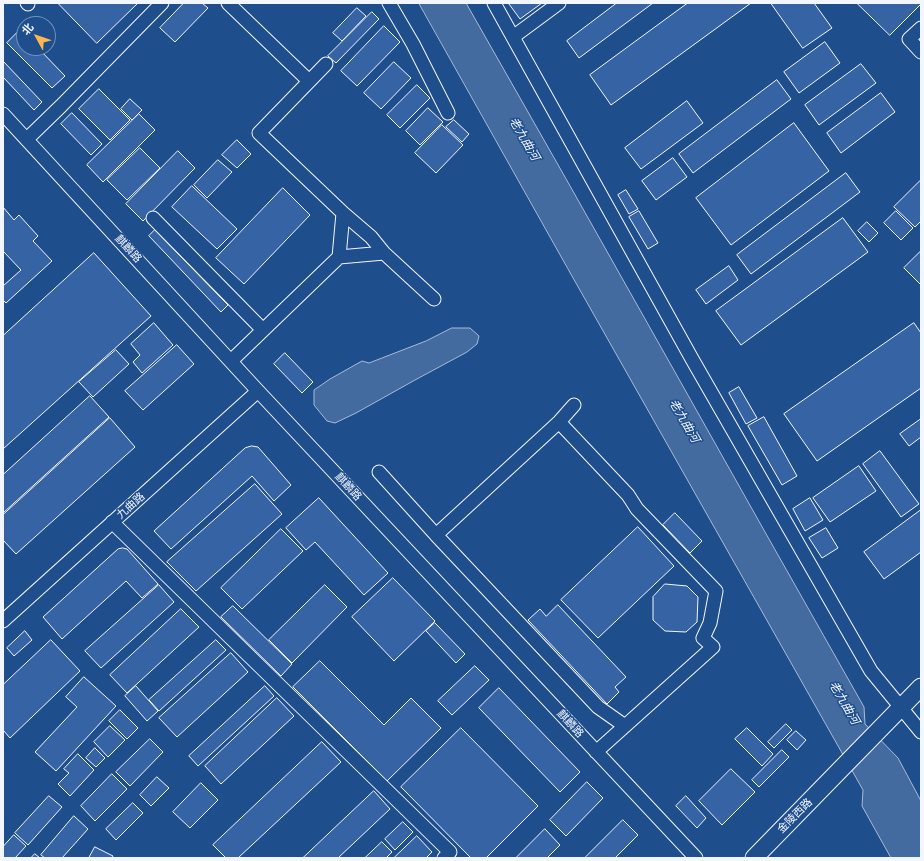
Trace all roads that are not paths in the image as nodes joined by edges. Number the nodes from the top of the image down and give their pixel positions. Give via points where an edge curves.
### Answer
1 (162, 3) edge
2 (228, 3) edge
3 (389, 3) edge
4 (494, 3) edge
5 (559, 3) edge
6 (921, 28) edge
7 (513, 37) junction
8 (921, 52) edge
9 (326, 64) dead end
10 (309, 81) junction
11 (448, 113) dead end
12 (3, 114) edge
13 (27, 139) junction
14 (343, 213) junction
15 (153, 218) dead end
16 (384, 253) junction
17 (339, 257) junction
18 (434, 299) dead end
19 (263, 330) junction
20 (231, 361) junction
21 (258, 391) junction
22 (574, 405) dead end
23 (559, 422) junction
24 (379, 472) dead end
25 (112, 522) junction
26 (436, 535) junction
27 (3, 621) edge
28 (921, 687) edge
29 (901, 708) junction
30 (624, 726) junction
31 (921, 732) edge
32 (596, 752) junction
33 (444, 858) edge
34 (696, 858) edge
35 (754, 858) edge

1 - 13 street
2 - 10 street
3 - 11 street
4 - 7 street
5 - 7 street
6 - 8 street via 909,39
7 - 29 street via 692,359 856,644 872,671
9 - 10 street
10 - 14 street via 259,133
12 - 13 street, 麒麟路
13 - 20 street, 麒麟路
14 - 16 street via 371,237
14 - 17 street
15 - 19 street
16 - 17 street
16 - 18 street
17 - 19 street
19 - 20 street
20 - 21 street, 麒麟路
21 - 25 street, 九曲路
21 - 32 street, 麒麟路
22 - 23 street
23 - 26 street
23 - 30 street via 628,495 637,509 716,591 710,623 703,638 713,647
24 - 26 street
25 - 27 street, 九曲路
25 - 33 street via 450,852
26 - 30 street via 598,707
28 - 29 main road
29 - 31 street
29 - 35 main road, 金陵西路
30 - 32 street
32 - 34 street, 麒麟路

